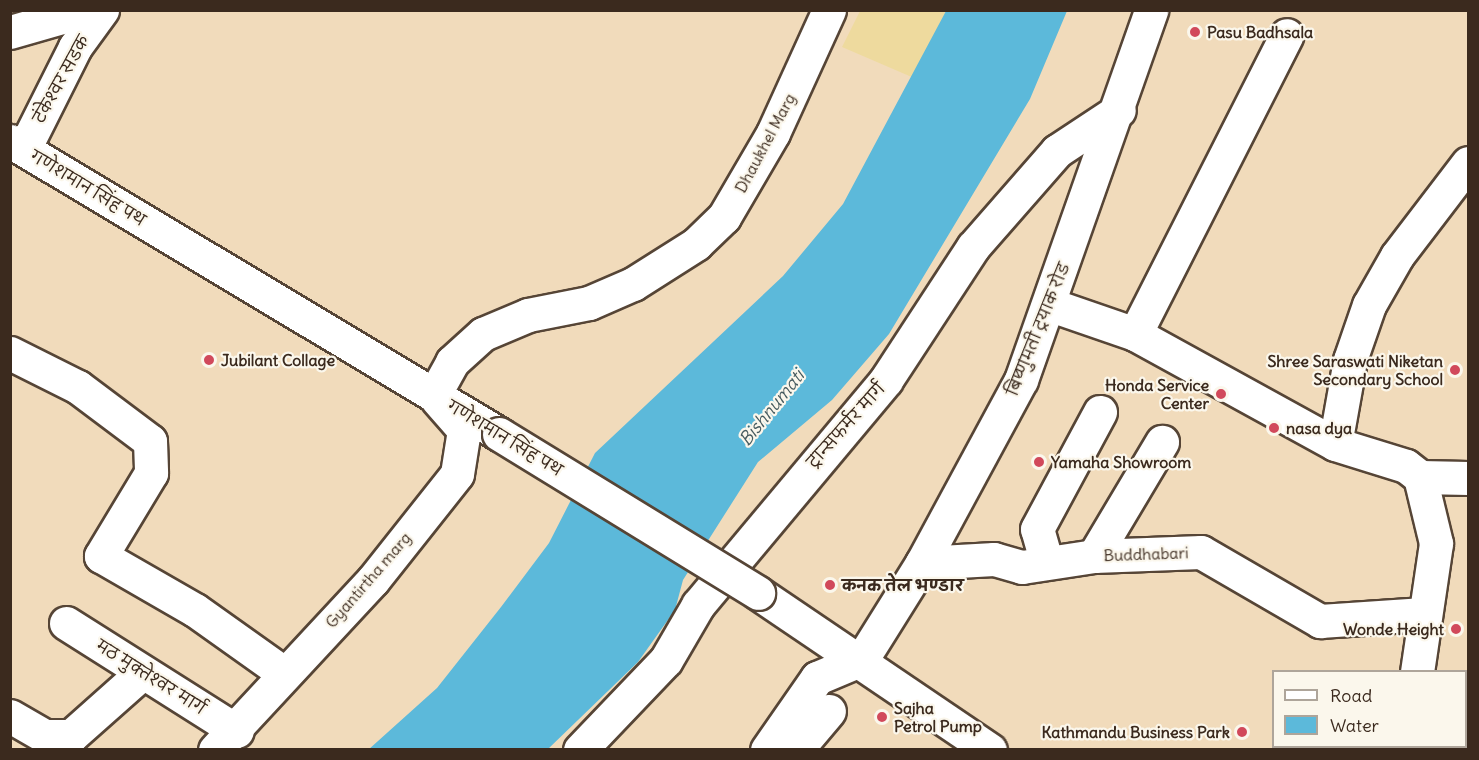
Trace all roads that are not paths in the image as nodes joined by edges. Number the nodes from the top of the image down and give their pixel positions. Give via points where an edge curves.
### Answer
1 (86, 10) edge
2 (102, 10) edge
3 (829, 10) edge
4 (1150, 10) edge
5 (10, 32) edge
6 (1287, 35) dead end
7 (1119, 110) junction
8 (17, 145) edge
9 (1468, 163) edge
10 (1051, 305) junction
11 (1135, 334) junction
12 (10, 353) edge
13 (434, 395) junction
14 (1100, 412) dead end
15 (1162, 442) dead end
16 (1335, 444) junction
17 (1420, 477) junction
18 (1468, 478) edge
19 (1094, 556) junction
20 (1046, 560) junction
21 (922, 562) junction
22 (1424, 614) junction
23 (66, 623) dead end
24 (862, 659) junction
25 (1417, 670) edge
26 (142, 673) junction
27 (285, 674) junction
28 (829, 711) dead end
29 (10, 716) edge
30 (226, 740) edge
31 (52, 743) edge
32 (580, 750) edge
33 (767, 750) edge
34 (796, 750) edge
35 (990, 750) edge

1 - 5 main road
2 - 8 main road, टंकेश्वर सडक via 75,47
3 - 13 main road, Dhaukhel Marg via 773,133 724,217 696,244 633,284 589,303 528,315 483,334 452,362
4 - 7 main road, बिष्णुमती ट्रयाक रोड
6 - 11 main road
7 - 10 main road, बिष्णुमती ट्रयाक रोड
7 - 32 main road, ट्रान्सफर्मर मार्ग via 1057,151 973,247 886,380 698,605 666,660
8 - 13 main road, गणेशमान सिंह पथ
9 - 16 main road via 1397,256 1368,305 1350,360
10 - 11 main road
10 - 21 main road, बिष्णुमती ट्रयाक रोड via 1021,380
11 - 16 main road
12 - 27 main road via 78,387 150,441 151,473 101,556 195,610
13 - 24 main road, गणेशमान सिंह पथ, bridge
13 - 27 main road, Gyantirtha marg via 464,430 457,474 373,580
14 - 20 main road via 1037,529
15 - 19 main road
16 - 17 main road via 1406,466
17 - 18 main road
17 - 22 main road via 1436,543
19 - 20 main road, Buddhabari
19 - 22 main road, Buddhabari via 1201,552 1320,621
20 - 21 main road, Buddhabari via 1022,567 994,559
21 - 24 main road, बिष्णुमती ट्रयाक रोड
22 - 25 main road
23 - 26 main road, मठ मुक्तेश्वर मार्ग
24 - 33 main road via 817,678
24 - 35 main road, गणेशमान सिंह पथ
26 - 30 main road, मठ मुक्तेश्वर मार्ग
26 - 31 main road via 71,736
27 - 30 main road, Gyantirtha marg
28 - 34 main road
29 - 31 main road

